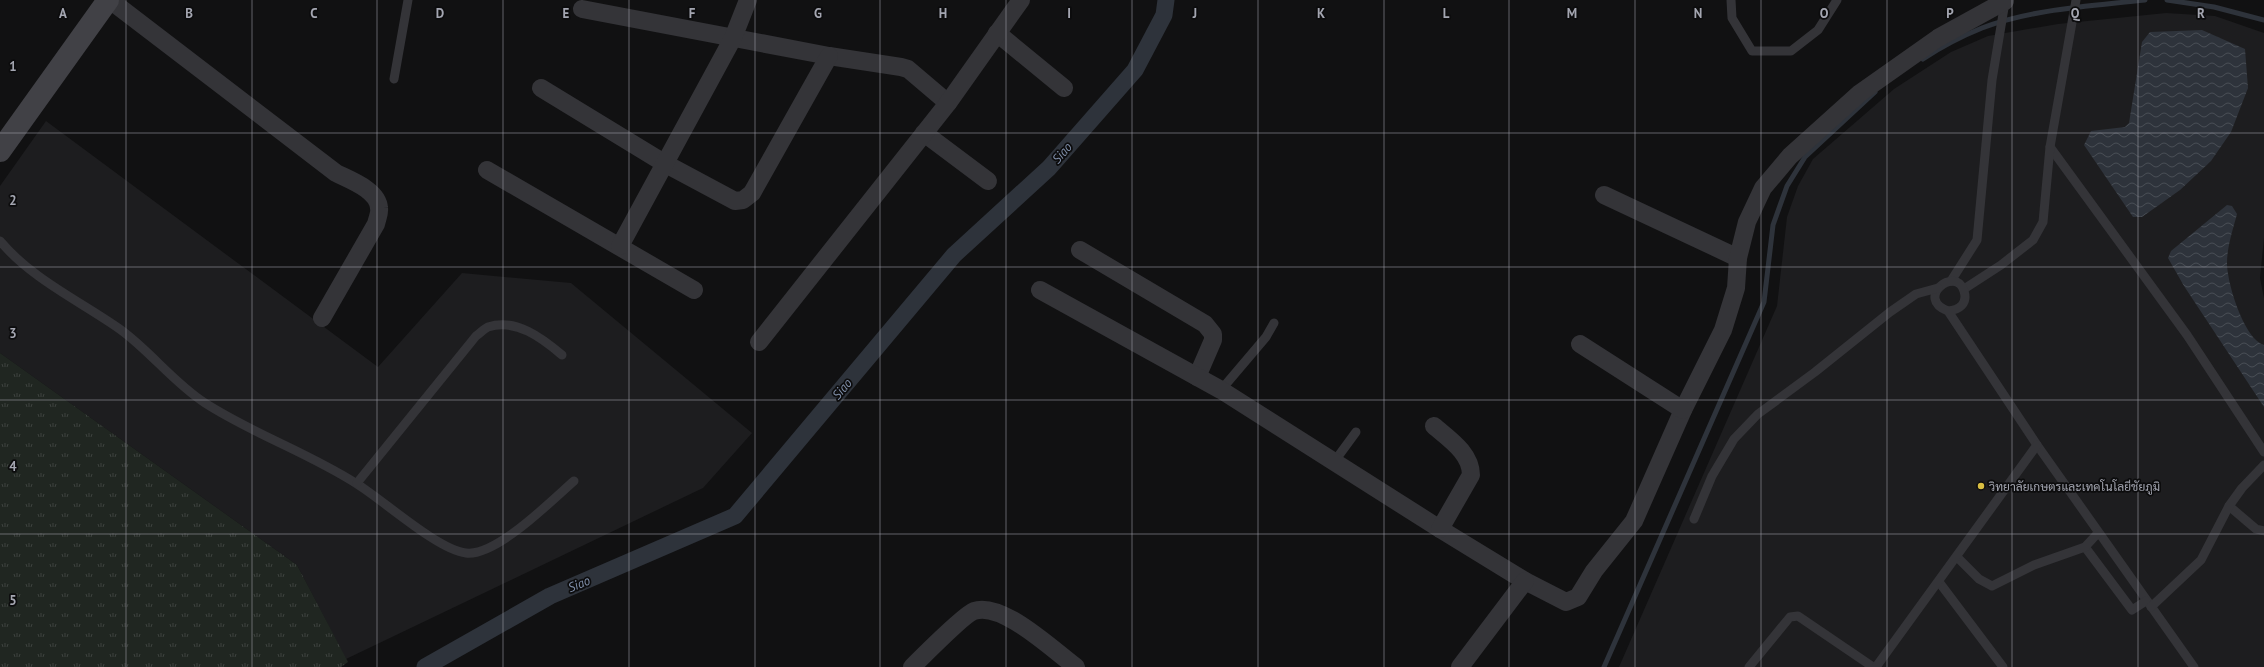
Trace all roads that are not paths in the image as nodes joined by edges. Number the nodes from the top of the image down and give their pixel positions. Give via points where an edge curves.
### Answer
1 (109, 0) edge
2 (408, 0) edge
3 (748, 0) edge
4 (1731, 0) edge
5 (1837, 0) edge
6 (2076, 0) edge
7 (2005, 1) edge
8 (1012, 3) edge
9 (582, 9) dead end
10 (997, 33) junction
11 (733, 38) junction
12 (829, 56) junction
13 (394, 79) dead end
14 (541, 88) dead end
15 (1064, 88) dead end
16 (948, 103) junction
17 (924, 133) junction
18 (2050, 147) junction
19 (0, 151) edge
20 (664, 162) junction
21 (487, 170) dead end
22 (988, 181) dead end
23 (1604, 195) dead end
24 (0, 241) edge
25 (620, 246) junction
26 (1080, 250) dead end
27 (1738, 258) junction
28 (1951, 281) junction
29 (1938, 288) junction
30 (1964, 289) junction
31 (694, 290) dead end
32 (1040, 290) dead end
33 (1948, 311) junction
34 (322, 318) dead end
35 (1274, 323) dead end
36 (759, 342) dead end
37 (1580, 344) dead end
38 (562, 355) dead end
39 (1198, 377) junction
40 (1221, 390) junction
41 (1683, 410) junction
42 (1434, 426) dead end
43 (1356, 432) dead end
44 (2037, 445) junction
45 (2264, 452) edge
46 (1334, 462) junction
47 (2264, 465) edge
48 (574, 481) dead end
49 (357, 483) junction
50 (2229, 506) junction
51 (1694, 519) dead end
52 (1440, 529) junction
53 (2264, 530) edge
54 (2098, 533) junction
55 (2085, 547) junction
56 (1957, 557) junction
57 (1525, 581) junction
58 (1939, 582) junction
59 (2148, 604) junction
60 (1754, 665) edge
61 (912, 667) edge
62 (1076, 667) edge
63 (1460, 667) edge
64 (1873, 667) edge
65 (1876, 667) edge
66 (2003, 667) edge
67 (2194, 667) edge

1 - 19 street
1 - 34 street via 336,173 362,187 376,199 380,208 376,224
2 - 13 lane
3 - 11 street
4 - 5 lane via 1732,18 1752,51 1791,52 1818,30
6 - 18 lane
7 - 27 street via 1938,38 1860,92 1790,156 1763,188 1748,222
7 - 28 lane via 1992,80 1977,240
8 - 10 street
9 - 11 street
10 - 15 street
10 - 16 street
11 - 12 street
11 - 20 street
12 - 16 street via 908,69
12 - 20 street via 752,193 743,200 735,201 721,195
14 - 20 street
16 - 17 street
17 - 22 street
17 - 36 street
18 - 30 lane via 2043,222 2033,240
18 - 45 lane via 2187,335
20 - 25 street
21 - 25 street
23 - 27 street
24 - 49 lane via 35,274 145,349 170,376 206,403
25 - 31 street
26 - 39 street via 1205,324 1213,334 1213,340
27 - 41 street via 1736,288 1723,330
28 - 29 lane
28 - 30 lane
29 - 33 lane via 1936,302 1941,309
29 - 51 lane via 1916,294 1890,312 1758,414 1734,439 1712,476
30 - 33 lane via 1966,297 1963,305 1956,310
32 - 39 street
33 - 44 lane
35 - 40 lane via 1266,337
37 - 41 street
38 - 49 lane via 540,337 523,328 488,327 476,336
39 - 40 street
40 - 46 street
41 - 57 street via 1634,521 1594,571 1578,597 1566,602
42 - 52 street via 1465,455 1471,466 1471,474
43 - 46 lane
44 - 54 lane
44 - 56 lane
46 - 52 street
47 - 50 lane
48 - 49 lane via 515,532 484,551 466,553 440,543
50 - 53 lane via 2256,529
50 - 59 lane via 2201,560
52 - 57 street
54 - 55 lane
54 - 59 lane
55 - 56 lane via 2034,565 1992,586 1979,579
55 - 59 lane via 2132,610
56 - 58 lane
57 - 63 street
58 - 65 lane
58 - 66 lane
59 - 67 lane
60 - 64 lane via 1790,617 1798,616
61 - 62 street via 972,612 986,609 1007,616

